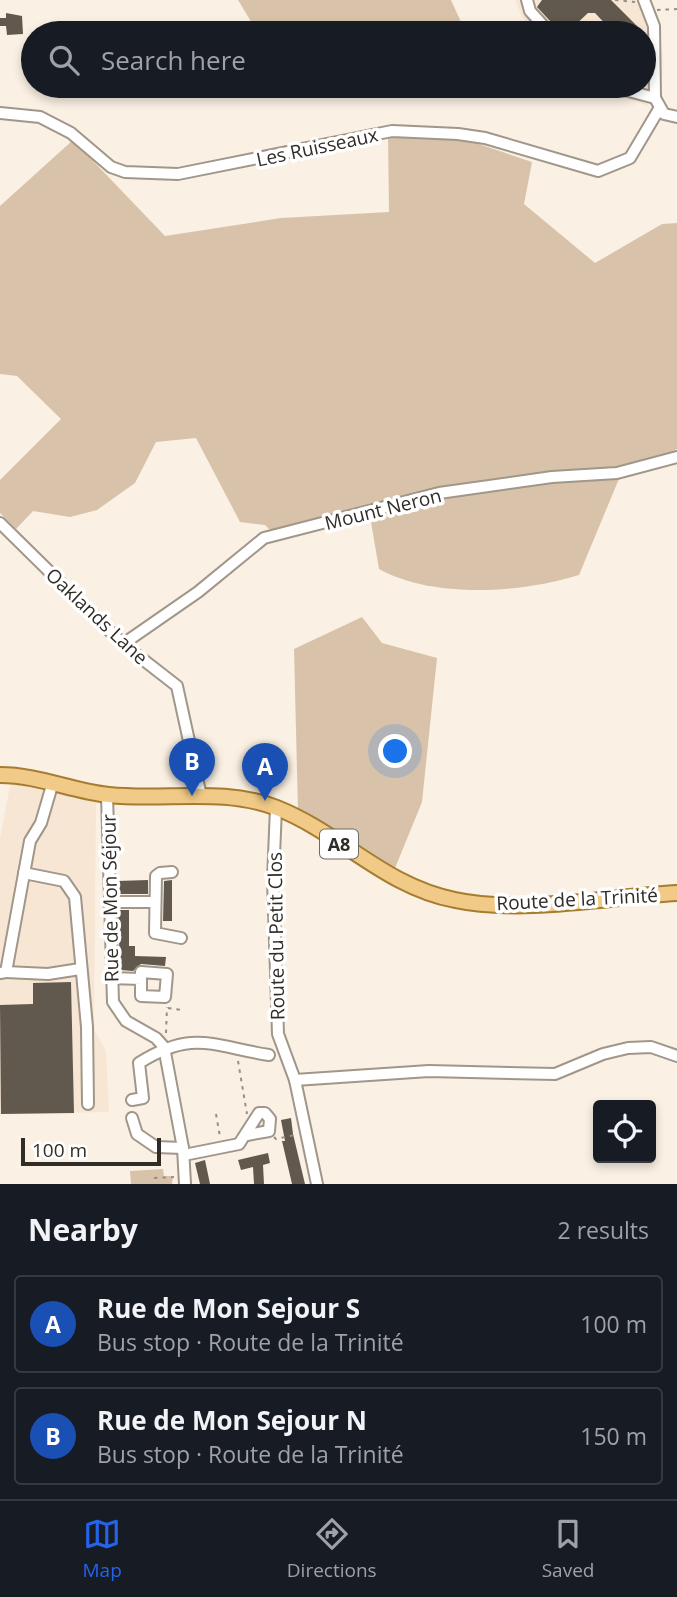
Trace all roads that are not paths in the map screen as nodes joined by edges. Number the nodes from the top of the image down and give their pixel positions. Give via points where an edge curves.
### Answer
1 (527, 0) edge
2 (540, 21) edge
3 (654, 98) edge
4 (659, 109) junction
5 (0, 113) edge
6 (677, 117) edge
7 (677, 457) edge
8 (0, 523) edge
9 (123, 644) junction
10 (0, 775) edge
11 (53, 782) junction
12 (107, 795) junction
13 (201, 796) junction
14 (276, 808) junction
15 (172, 872) dead end
16 (24, 873) junction
17 (677, 893) edge
18 (108, 902) junction
19 (155, 902) junction
20 (181, 938) dead end
21 (80, 969) junction
22 (3, 973) edge
23 (110, 978) junction
24 (141, 979) dead end
25 (164, 1047) junction
26 (269, 1055) dead end
27 (677, 1056) edge
28 (295, 1080) junction
29 (132, 1100) dead end
30 (88, 1104) dead end
31 (132, 1118) dead end
32 (249, 1131) junction
33 (183, 1152) junction
34 (185, 1180) edge
35 (317, 1184) edge

1 - 2 street
3 - 4 street
4 - 5 street, Les Ruisseaux via 630,158 598,171 485,138 392,131 178,174 125,173 111,167 71,133 40,117
4 - 6 street
7 - 9 street, Mount Neron via 617,473 439,493 264,538 198,592
8 - 9 street, Oaklands Lane
9 - 13 street, Oaklands Lane via 177,687
10 - 11 main road, Route de la Trinité / A8
11 - 12 main road, Route de la Trinité / A8
11 - 16 street via 41,823 30,841
12 - 13 main road, Route de la Trinité / A8
12 - 18 street, Rue de Mon Séjour
13 - 14 main road, Route de la Trinité / A8
14 - 17 main road, Route de la Trinité / A8 via 388,876 456,901 520,904
14 - 28 street, Route du Petit Clos via 273,879 278,1034
15 - 19 street via 156,876
16 - 21 street via 64,881 75,897
16 - 22 street
18 - 19 street
18 - 23 street, Rue de Mon Séjour
19 - 20 street via 155,933
21 - 22 street
21 - 30 street via 87,1027
23 - 24 street
23 - 25 street, Rue de Mon Séjour via 113,1002 126,1021
25 - 26 street via 193,1041
25 - 29 street via 139,1063 143,1098
25 - 33 street
27 - 28 street via 651,1047 628,1048 555,1074 429,1071
28 - 35 street, Route du Petit Clos
31 - 33 street via 137,1134 156,1147
32 - 32 street via 269,1131 270,1119 262,1112
32 - 33 street via 239,1144
33 - 34 street

